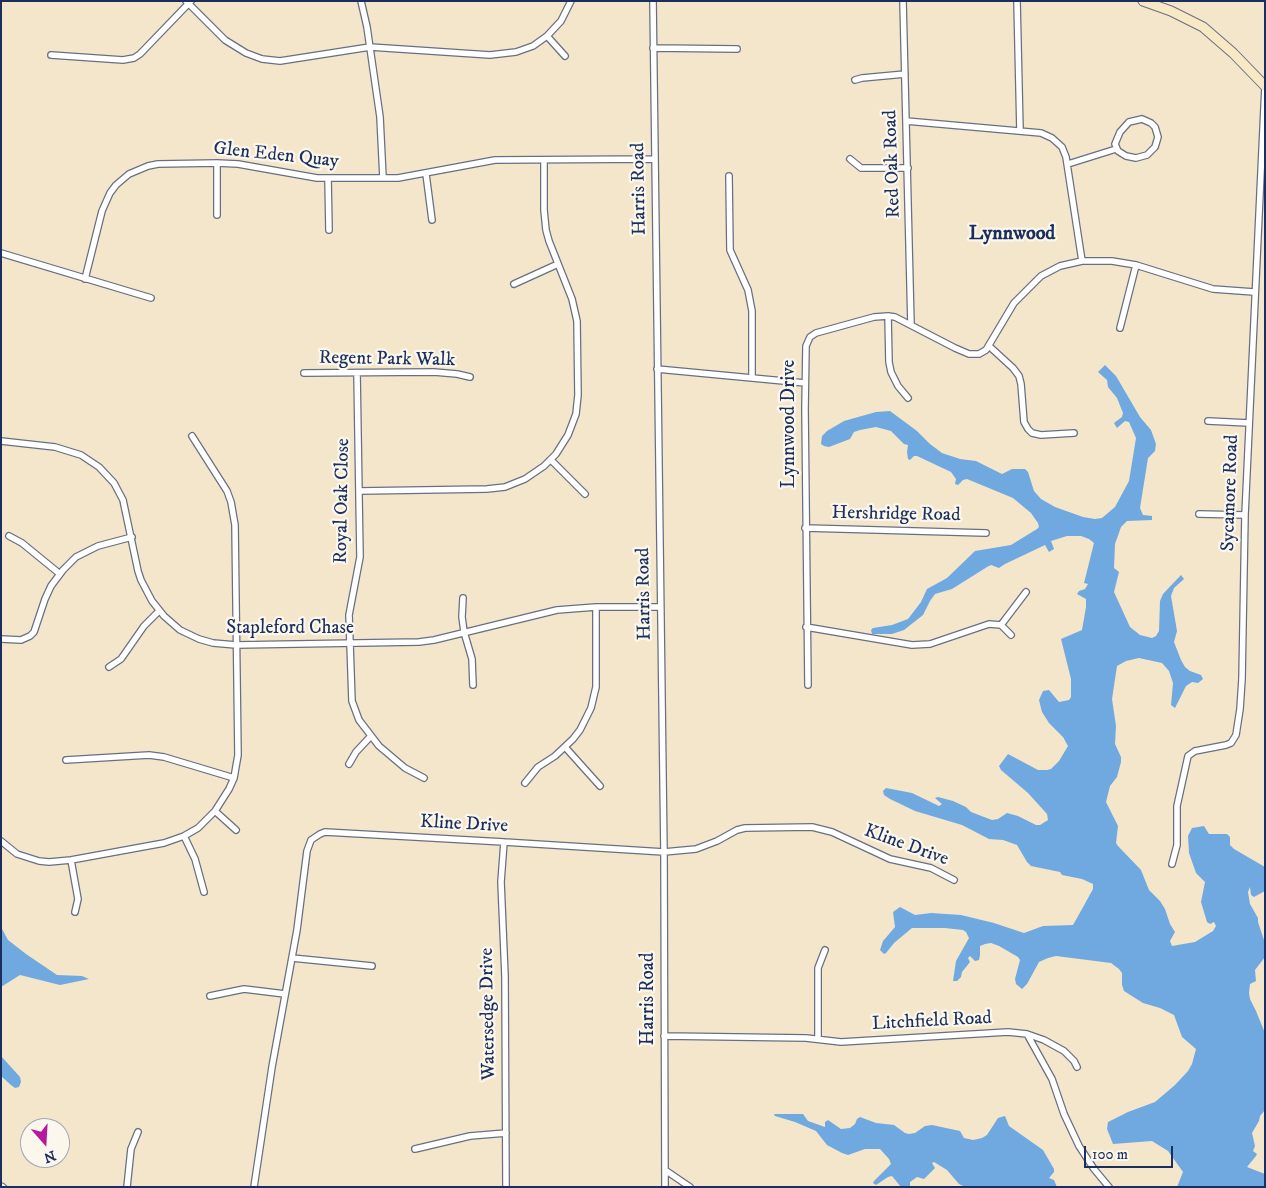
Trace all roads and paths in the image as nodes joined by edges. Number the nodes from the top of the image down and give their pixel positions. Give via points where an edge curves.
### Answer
1 (361, 1) edge
2 (571, 1) edge
3 (653, 1) edge
4 (903, 1) edge
5 (1017, 1) edge
6 (188, 2) edge
7 (1147, 2) edge
8 (547, 36) junction
9 (370, 47) junction
10 (653, 48) junction
11 (737, 49) dead end
12 (51, 55) dead end
13 (565, 56) dead end
14 (905, 74) junction
15 (855, 80) dead end
16 (1265, 86) edge
17 (906, 121) junction
18 (1020, 131) junction
19 (1116, 149) junction
20 (654, 158) junction
21 (850, 159) dead end
22 (544, 160) junction
23 (217, 163) junction
24 (1068, 164) junction
25 (908, 168) junction
26 (426, 174) junction
27 (729, 176) dead end
28 (328, 178) junction
29 (383, 178) junction
30 (217, 215) dead end
31 (432, 220) dead end
32 (329, 230) dead end
33 (1, 253) edge
34 (1082, 261) junction
35 (558, 264) junction
36 (1136, 264) junction
37 (84, 279) junction
38 (514, 284) dead end
39 (1254, 292) junction
40 (151, 298) dead end
41 (888, 316) junction
42 (911, 325) junction
43 (1120, 328) dead end
44 (989, 346) junction
45 (657, 369) junction
46 (357, 372) junction
47 (304, 373) dead end
48 (470, 377) dead end
49 (752, 378) junction
50 (805, 383) junction
51 (908, 398) dead end
52 (1208, 421) dead end
53 (1249, 423) junction
54 (1074, 433) dead end
55 (192, 436) dead end
56 (1, 441) edge
57 (551, 460) junction
58 (359, 491) junction
59 (585, 494) dead end
60 (1199, 514) dead end
61 (1245, 515) junction
62 (806, 528) junction
63 (986, 533) dead end
64 (9, 536) dead end
65 (132, 537) junction
66 (60, 574) junction
67 (1026, 592) dead end
68 (463, 598) dead end
69 (596, 607) junction
70 (660, 607) junction
71 (159, 611) junction
72 (1001, 625) junction
73 (806, 627) junction
74 (464, 632) junction
75 (1011, 635) dead end
76 (1, 639) edge
77 (350, 644) junction
78 (236, 646) junction
79 (109, 667) dead end
80 (473, 685) dead end
81 (808, 685) dead end
82 (370, 737) junction
83 (565, 747) junction
84 (66, 760) dead end
85 (349, 764) dead end
86 (234, 778) junction
87 (424, 778) dead end
88 (525, 783) dead end
89 (600, 786) dead end
90 (215, 811) junction
91 (236, 830) dead end
92 (184, 836) junction
93 (1, 841) edge
94 (504, 842) junction
95 (664, 852) junction
96 (71, 860) junction
97 (1172, 864) dead end
98 (954, 880) dead end
99 (204, 892) dead end
100 (75, 912) dead end
101 (825, 950) dead end
102 (292, 958) junction
103 (372, 966) dead end
104 (285, 994) junction
105 (210, 996) dead end
106 (1028, 1034) junction
107 (664, 1036) junction
108 (818, 1039) junction
109 (1077, 1068) dead end
110 (138, 1132) dead end
111 (506, 1134) junction
112 (414, 1149) dead end
113 (665, 1170) junction
114 (126, 1187) edge
115 (254, 1187) edge
116 (506, 1187) edge
117 (666, 1187) edge
118 (690, 1187) edge
119 (1109, 1187) edge

1 - 9 street
2 - 8 street via 561,21
3 - 10 street, Harris Road
4 - 14 street, Red Oak Road
5 - 18 street
6 - 9 street via 225,40 262,59 280,60
6 - 12 street via 134,58
7 - 16 street via 1203,27
8 - 9 street via 526,49 501,54
8 - 13 street
9 - 29 street via 380,117
10 - 11 street
10 - 20 street, Harris Road
14 - 15 street
14 - 17 street, Red Oak Road
16 - 39 street, Sycamore Road
17 - 18 street
17 - 25 street, Red Oak Road
18 - 24 street via 1041,133 1052,138 1064,151
19 - 19 street via 1131,157 1147,154 1156,147 1155,127 1142,119 1129,122 1120,132
19 - 24 street
20 - 22 street, Glen Eden Quay
20 - 45 street, Harris Road
21 - 25 street via 862,168
22 - 26 street, Glen Eden Quay via 482,162
22 - 35 street via 546,230
23 - 28 street, Glen Eden Quay
23 - 30 street
23 - 37 street, Glen Eden Quay via 158,164 123,178 106,202
24 - 34 street
25 - 42 street, Red Oak Road
26 - 29 street, Glen Eden Quay
26 - 31 street
27 - 49 street via 730,250 748,290 752,310
28 - 29 street, Glen Eden Quay
28 - 32 street
33 - 37 street
34 - 36 street
34 - 44 street via 1060,266 1041,276 1014,302
35 - 38 street
35 - 57 street via 577,321 578,395 570,429
36 - 39 street via 1213,288
36 - 43 street
37 - 40 street
39 - 53 street, Sycamore Road
41 - 42 street
41 - 50 street, Lynnwood Drive via 874,317 810,337 806,346
41 - 51 street via 891,372
42 - 44 street via 969,354 979,354
44 - 54 street via 1019,376 1024,422 1028,429 1041,435
45 - 49 street
45 - 70 street, Harris Road
46 - 47 street, Regent Park Walk
46 - 48 street, Regent Park Walk via 434,372
46 - 58 street, Royal Oak Close
49 - 50 street
50 - 62 street, Lynnwood Drive
52 - 53 street
53 - 61 street, Sycamore Road
55 - 78 street via 222,481 231,502
56 - 65 street, Stapleford Chase via 56,447 90,460 107,475 118,491
57 - 58 street via 525,479 496,488
57 - 59 street
58 - 77 street, Royal Oak Close via 360,557 350,604
60 - 61 street
61 - 97 street, Sycamore Road via 1242,679 1236,735 1228,745 1195,751 1188,756 1177,806 1177,845
62 - 63 street, Hershridge Road
62 - 73 street, Lynnwood Drive
64 - 66 street
65 - 66 street via 87,551 70,562
65 - 71 street, Stapleford Chase via 141,580
66 - 76 street via 45,599 34,632 21,640
67 - 72 street
68 - 74 street
69 - 70 street, Stapleford Chase
69 - 74 street, Stapleford Chase via 557,610
69 - 83 street via 594,696 580,730
70 - 95 street, Harris Road
71 - 78 street, Stapleford Chase via 191,635 213,643
71 - 79 street via 121,659
72 - 73 street via 988,624 921,645
72 - 75 street
73 - 81 street, Lynnwood Drive
74 - 77 street, Stapleford Chase via 419,642
74 - 80 street via 472,659
77 - 78 street, Stapleford Chase
77 - 82 street, Royal Oak Close via 352,701
78 - 86 street via 238,754
82 - 85 street
82 - 87 street, Royal Oak Close via 405,768
83 - 88 street via 538,767
83 - 89 street
84 - 86 street via 149,755
86 - 90 street
90 - 91 street
90 - 92 street via 198,828
92 - 96 street via 158,845
92 - 99 street
93 - 96 street via 17,854 33,860
94 - 95 street, Kline Drive
94 - 102 street, Kline Drive via 320,834 306,851
94 - 111 street, Watersedge Drive via 501,882
95 - 98 street, Kline Drive via 696,849 745,828 812,827 832,832 890,859 931,868
95 - 107 street, Harris Road
96 - 100 street via 78,899
101 - 108 street via 818,968
102 - 103 street
102 - 104 street, Kline Drive
104 - 105 street via 244,989
104 - 115 street, Kline Drive
106 - 108 street, Litchfield Road via 1008,1032 842,1042
106 - 109 street, Litchfield Road via 1064,1051
106 - 119 street via 1052,1079 1079,1146
107 - 108 street, Litchfield Road
107 - 113 street, Harris Road
110 - 114 street via 131,1149
111 - 112 street via 470,1136
111 - 116 street, Watersedge Drive
113 - 117 street, Harris Road
113 - 118 street

